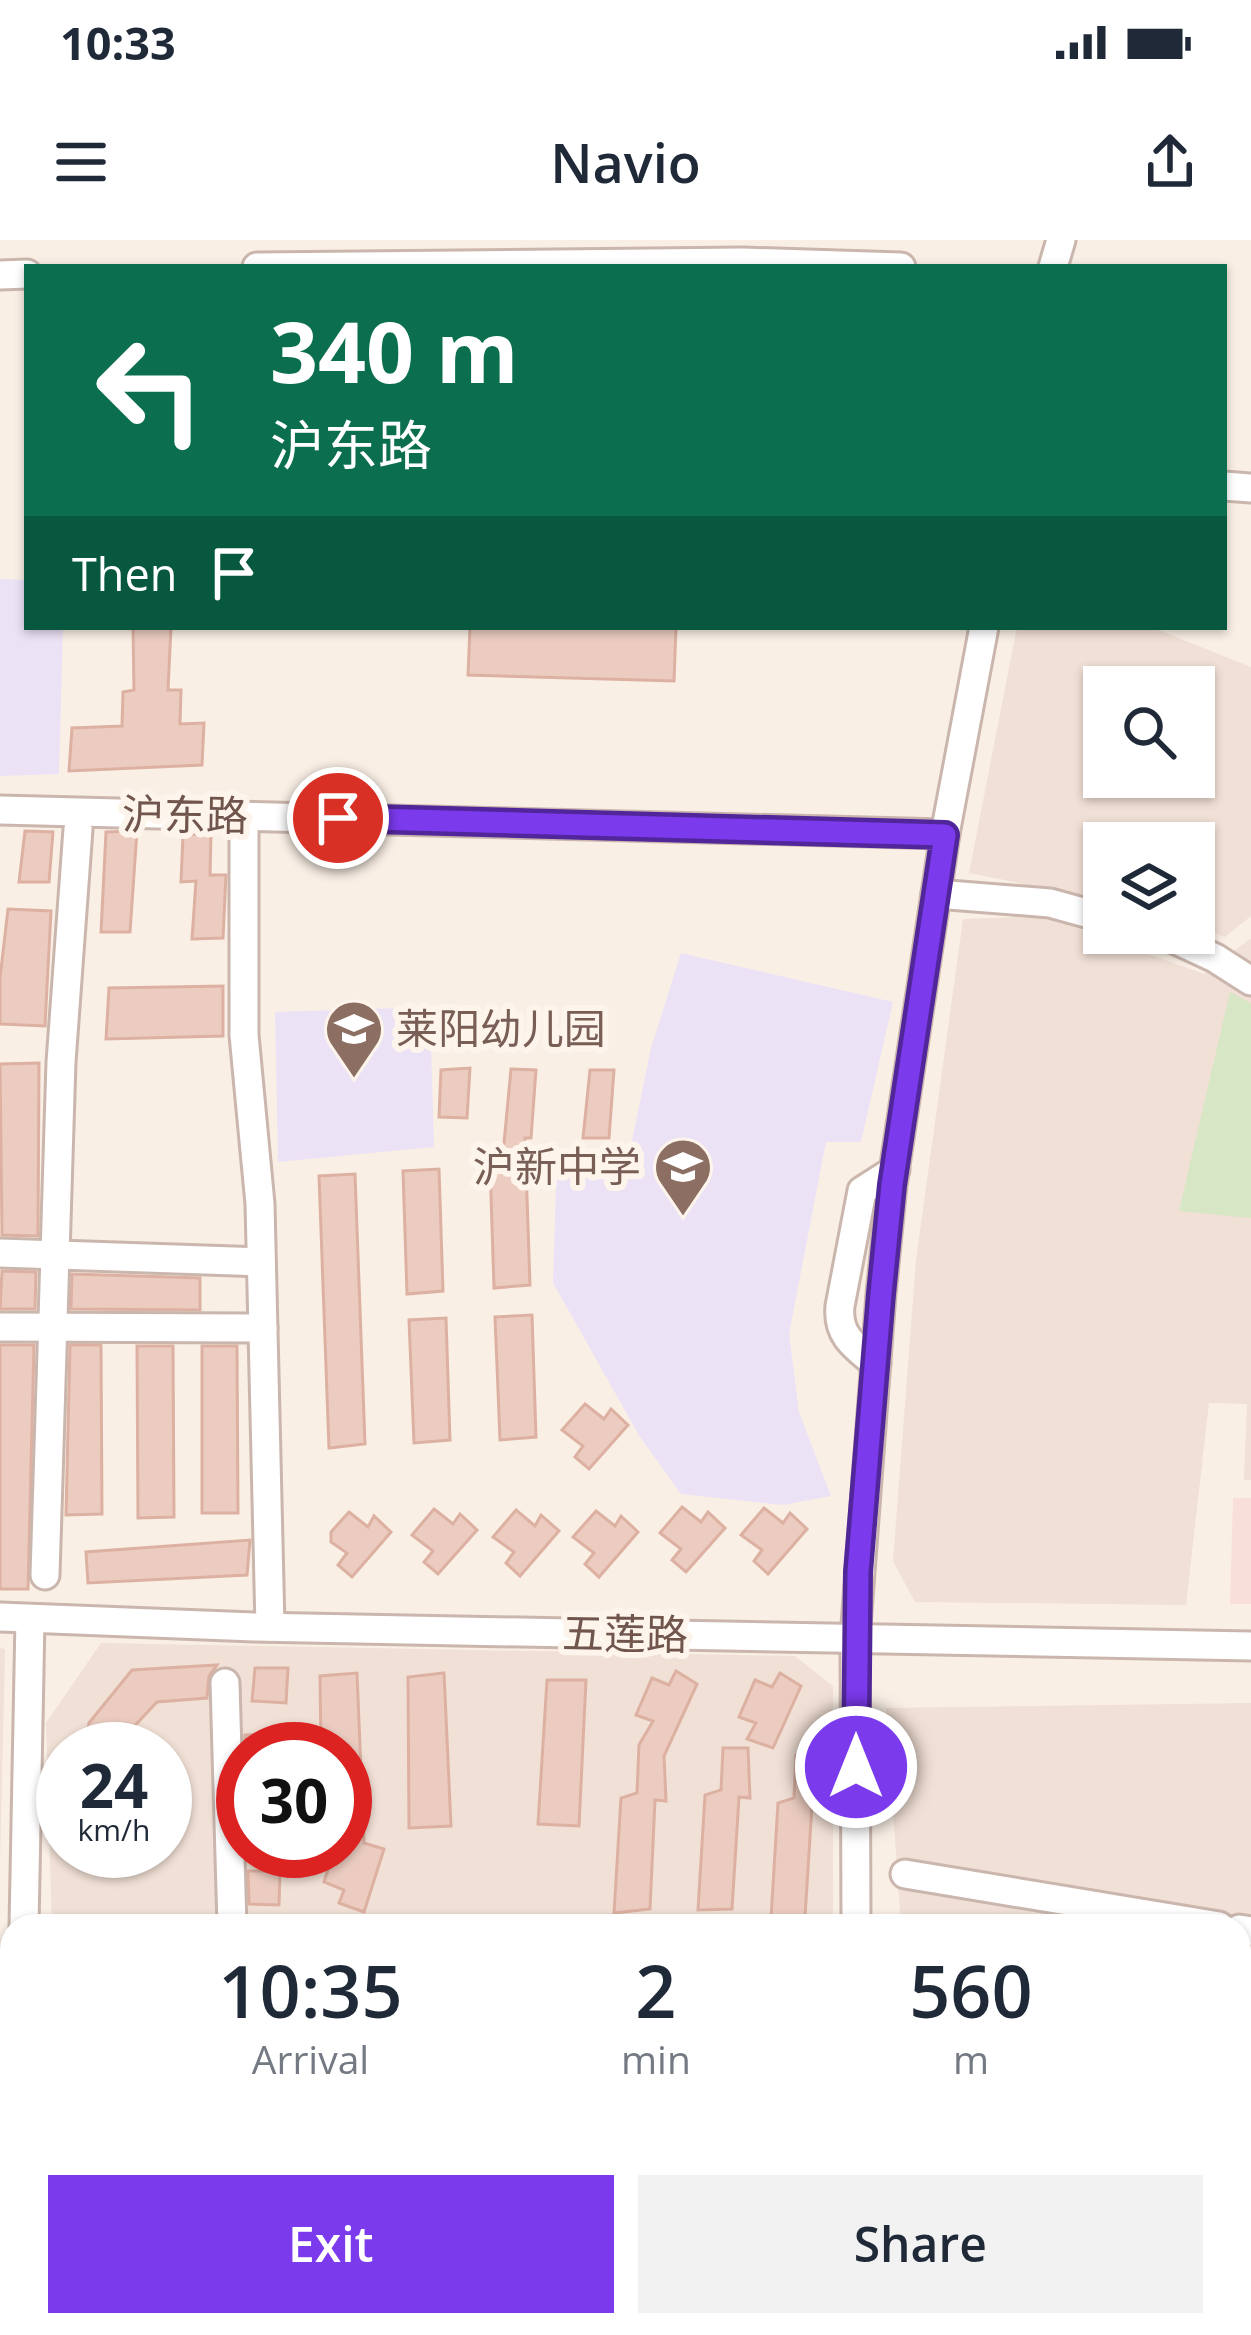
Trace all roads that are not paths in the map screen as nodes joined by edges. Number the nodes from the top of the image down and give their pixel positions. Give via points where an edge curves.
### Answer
1 (309, 253) edge
2 (268, 264) edge
3 (806, 264) edge
4 (983, 630) edge
5 (0, 810) edge
6 (244, 816) junction
7 (78, 829) dead end
8 (945, 835) junction
9 (936, 894) junction
10 (1083, 912) edge
11 (1206, 954) edge
12 (1251, 981) edge
13 (895, 1170) junction
14 (0, 1252) edge
15 (54, 1253) junction
16 (261, 1262) junction
17 (0, 1327) edge
18 (52, 1328) junction
19 (263, 1328) junction
20 (876, 1364) junction
21 (45, 1575) dead end
22 (0, 1617) edge
23 (30, 1619) junction
24 (270, 1627) junction
25 (855, 1638) junction
26 (1251, 1646) edge
27 (225, 1683) dead end
28 (905, 1874) dead end
29 (24, 1914) edge
30 (232, 1914) edge
31 (856, 1914) edge
32 (1147, 1914) edge

1 - 2 street
1 - 3 street
4 - 8 street
5 - 6 street, 沪东路
6 - 8 street, 沪东路
6 - 16 street via 244,1035
7 - 15 street
8 - 9 street
9 - 10 street
9 - 13 street
11 - 12 street
13 - 20 street
13 - 20 street via 862,1191 838,1325
14 - 15 street
15 - 16 street
15 - 18 street
16 - 19 street
17 - 18 street
18 - 19 street
18 - 21 street
19 - 24 street
20 - 25 street
22 - 23 street, 五莲路
23 - 24 street, 五莲路
23 - 29 street
24 - 25 street, 五莲路
25 - 26 street, 五莲路
25 - 31 street
27 - 30 street
28 - 32 street

